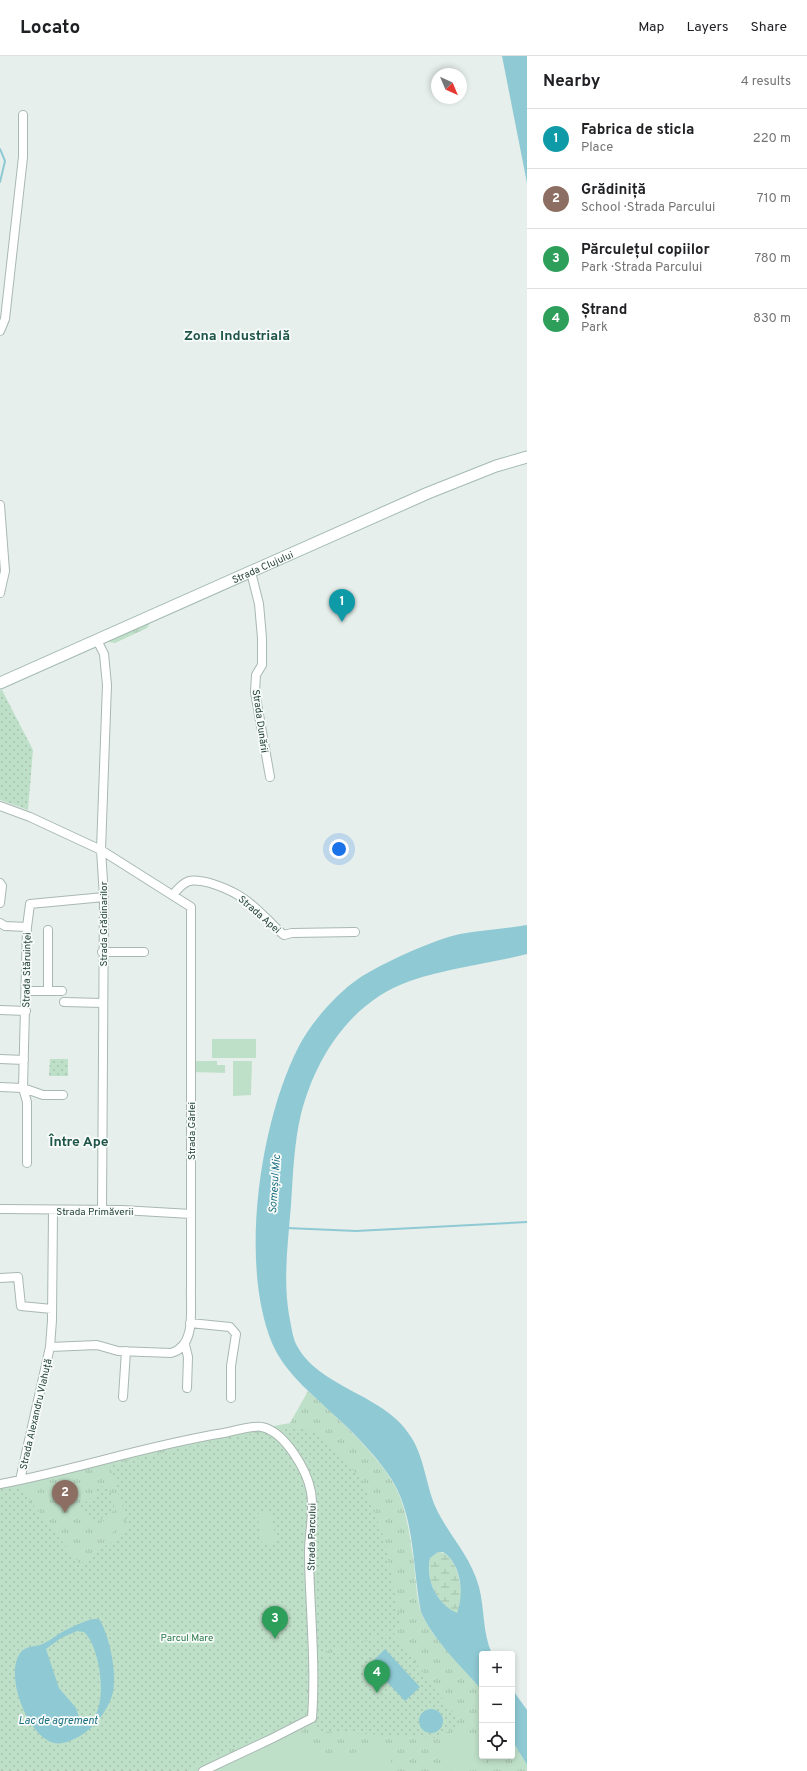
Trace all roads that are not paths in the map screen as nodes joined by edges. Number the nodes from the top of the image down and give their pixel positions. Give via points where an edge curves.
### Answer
1 (23, 115) dead end
2 (0, 331) edge
3 (527, 457) edge
4 (0, 505) edge
5 (251, 572) junction
6 (0, 594) edge
7 (97, 640) junction
8 (0, 683) edge
9 (270, 777) dead end
10 (0, 806) edge
11 (101, 850) junction
12 (0, 883) edge
13 (174, 895) junction
14 (104, 897) junction
15 (0, 903) edge
16 (0, 923) edge
17 (27, 927) junction
18 (48, 930) dead end
19 (355, 932) dead end
20 (102, 952) junction
21 (144, 952) dead end
22 (27, 991) junction
23 (48, 991) junction
24 (62, 991) dead end
25 (64, 1002) dead end
26 (103, 1003) junction
27 (0, 1010) edge
28 (26, 1011) junction
29 (0, 1059) edge
30 (24, 1060) junction
31 (0, 1087) edge
32 (23, 1088) junction
33 (63, 1095) dead end
34 (27, 1163) dead end
35 (0, 1209) edge
36 (102, 1210) junction
37 (53, 1211) junction
38 (191, 1214) junction
39 (0, 1278) edge
40 (52, 1309) junction
41 (190, 1323) junction
42 (50, 1347) junction
43 (182, 1348) junction
44 (126, 1350) junction
45 (187, 1388) dead end
46 (123, 1397) dead end
47 (231, 1398) dead end
48 (20, 1480) junction
49 (0, 1484) edge
50 (203, 1771) edge

1 - 2 street via 23,157 5,319
3 - 5 main road, Strada Clujului via 456,481
4 - 6 street via 5,571
5 - 7 main road, Strada Clujului
5 - 9 street, Strada Dunării via 259,604 262,638 262,665 256,675 255,692
7 - 8 main road, Strada Clujului
7 - 11 street, Strada Grădinarilor via 104,654 107,684
10 - 11 street via 42,822
11 - 13 street
11 - 14 street, Strada Grădinarilor
12 - 15 street
13 - 19 street, Strada Apei via 181,884 189,880 200,881 229,889 251,903 284,935
13 - 38 street, Strada Gârlei via 191,907
14 - 17 street, Strada Stăruinței via 30,904
14 - 20 street, Strada Grădinarilor
16 - 17 street via 5,926
17 - 22 street, Strada Stăruinței
18 - 23 street
20 - 21 street
20 - 26 street, Strada Grădinarilor
22 - 23 street
22 - 28 street, Strada Stăruinței
23 - 24 street
25 - 26 street
26 - 36 street, Strada Grădinarilor
27 - 28 street
28 - 30 street, Strada Stăruinței
29 - 30 street
30 - 32 street, Strada Stăruinței
31 - 32 street
32 - 33 street via 43,1095
32 - 34 street, Strada Stăruinței via 27,1102
35 - 37 street, Strada Primăverii
36 - 37 street, Strada Primăverii
36 - 38 street, Strada Primăverii
37 - 40 street, Strada Alexandru Vlahuță
38 - 41 street, Strada Gârlei
39 - 40 street via 18,1277 22,1306
40 - 42 street, Strada Alexandru Vlahuță
41 - 43 street, Strada Gârlei via 189,1337
41 - 47 street via 230,1327 234,1330 236,1334 231,1366
42 - 44 street, Strada Alexandru Vlahuță via 97,1345
42 - 48 street, Strada Alexandru Vlahuță
43 - 44 street, Strada Alexandru Vlahuță via 166,1353
43 - 45 street via 188,1357
44 - 46 street
48 - 49 street, Strada Parcului
48 - 50 street, Strada Parcului via 199,1437 261,1426 272,1430 284,1440 301,1465 311,1491 309,1556 314,1693 312,1718

